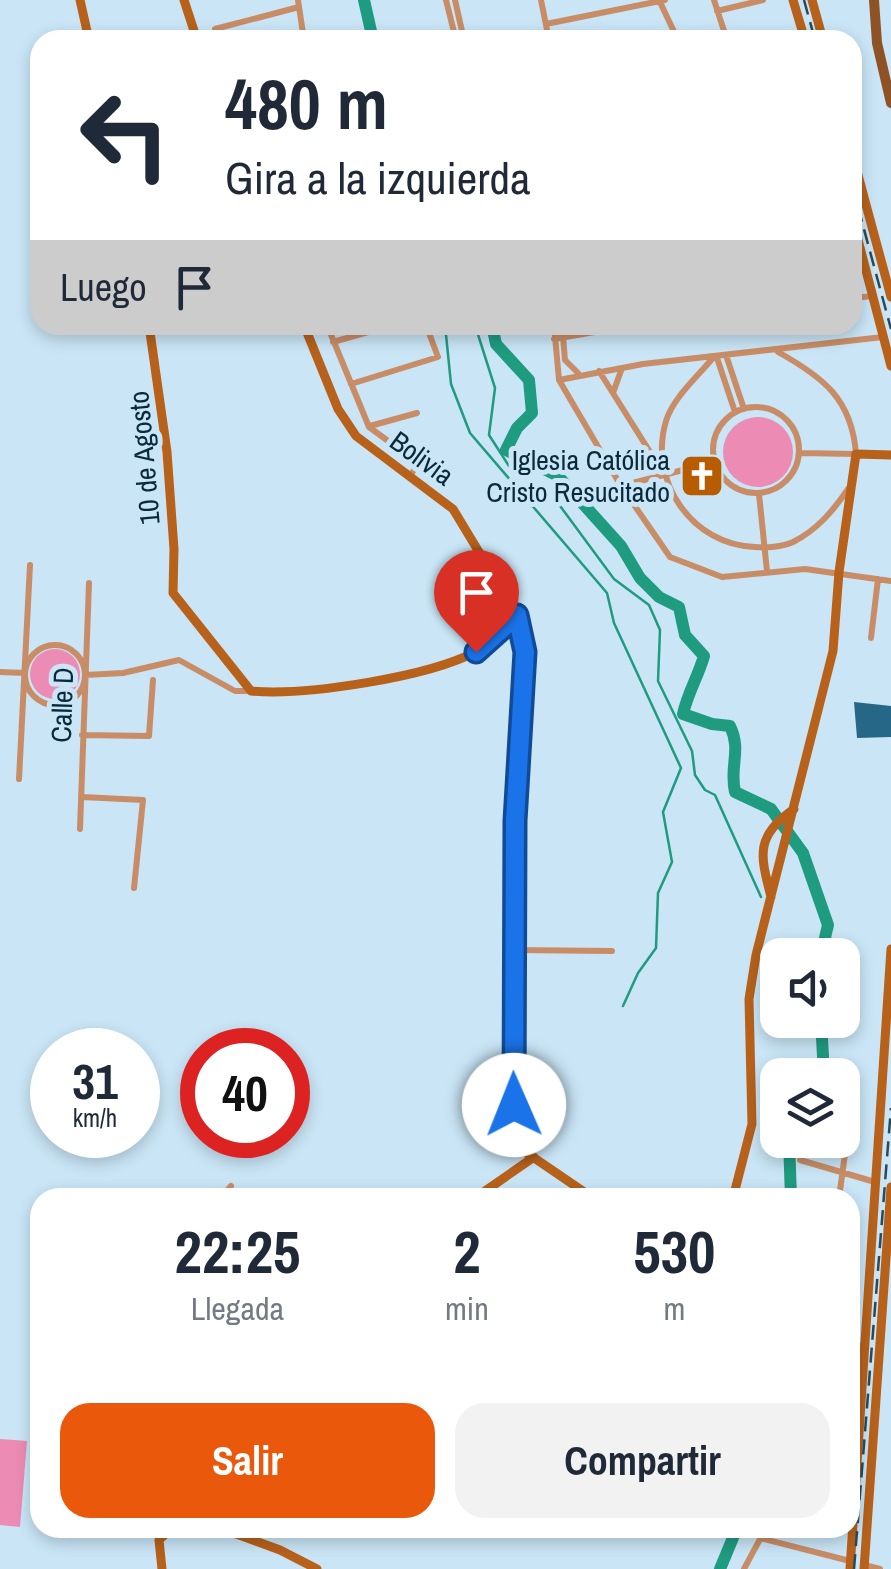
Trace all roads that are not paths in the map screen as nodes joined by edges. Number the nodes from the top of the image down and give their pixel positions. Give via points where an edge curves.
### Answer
1 (80, 0) edge
2 (184, 0) edge
3 (446, 0) edge
4 (455, 0) edge
5 (541, 0) edge
6 (714, 0) edge
7 (763, 0) edge
8 (794, 0) edge
9 (812, 0) edge
10 (874, 0) edge
11 (662, 1) edge
12 (753, 1) edge
13 (299, 4) edge
14 (717, 12) junction
15 (546, 24) junction
16 (87, 30) edge
17 (194, 30) edge
18 (215, 30) edge
19 (303, 30) edge
20 (454, 30) edge
21 (462, 30) edge
22 (547, 30) edge
23 (674, 30) edge
24 (723, 30) edge
25 (802, 30) edge
26 (820, 30) edge
27 (891, 103) edge
28 (862, 190) edge
29 (862, 253) edge
30 (874, 296) junction
31 (862, 297) edge
32 (891, 297) edge
33 (150, 335) edge
34 (308, 335) edge
35 (331, 335) edge
36 (358, 335) edge
37 (430, 335) edge
38 (558, 335) edge
39 (580, 335) edge
40 (883, 337) junction
41 (558, 339) junction
42 (334, 342) junction
43 (777, 351) junction
44 (726, 357) junction
45 (714, 358) junction
46 (891, 366) edge
47 (622, 368) junction
48 (598, 371) junction
49 (579, 374) junction
50 (558, 380) junction
51 (351, 384) junction
52 (613, 394) junction
53 (739, 410) junction
54 (417, 413) dead end
55 (369, 427) junction
56 (799, 453) junction
57 (856, 454) junction
58 (891, 455) edge
59 (714, 462) junction
60 (411, 474) junction
61 (664, 474) junction
62 (622, 486) junction
63 (848, 489) junction
64 (759, 494) junction
65 (763, 548) junction
66 (30, 565) dead end
67 (767, 572) junction
68 (839, 572) junction
69 (878, 579) junction
70 (891, 580) edge
71 (89, 583) dead end
72 (517, 615) junction
73 (872, 638) dead end
74 (0, 672) edge
75 (25, 673) junction
76 (85, 675) junction
77 (153, 680) dead end
78 (251, 691) junction
79 (82, 735) junction
80 (20, 778) dead end
81 (82, 797) junction
82 (794, 809) junction
83 (80, 830) dead end
84 (134, 888) dead end
85 (771, 898) junction
86 (891, 949) edge
87 (514, 950) junction
88 (612, 951) dead end
89 (534, 1157) junction
90 (844, 1158) edge
91 (800, 1160) dead end
92 (842, 1171) junction
93 (876, 1182) junction
94 (891, 1186) edge
95 (489, 1188) edge
96 (579, 1188) edge
97 (736, 1188) edge
98 (841, 1188) edge
99 (860, 1345) edge
100 (864, 1346) junction
101 (860, 1398) edge
102 (161, 1538) edge
103 (247, 1538) edge
104 (760, 1538) joint
105 (851, 1538) edge
106 (850, 1565) edge
107 (864, 1567) edge
108 (162, 1569) edge
109 (318, 1569) edge
110 (744, 1569) edge
111 (880, 1569) edge

1 - 16 street
2 - 17 street
3 - 20 street
4 - 21 street
5 - 15 street
6 - 14 street
7 - 12 street
8 - 25 street
9 - 26 street
10 - 27 main road
11 - 15 street
11 - 23 street
12 - 14 street
13 - 18 street
13 - 19 street
14 - 24 street
15 - 22 street
28 - 32 street
29 - 30 street
30 - 31 street
30 - 40 street
33 - 78 street, 10 de Agosto via 167,452 175,598
34 - 60 street, Bolivia via 356,436
35 - 42 street
36 - 42 street
37 - 51 street via 438,357
38 - 41 street
39 - 41 street
40 - 43 street
40 - 46 street
41 - 49 street
41 - 50 street
42 - 51 street
43 - 44 street
43 - 57 street via 837,392
44 - 45 street
44 - 53 street
45 - 47 street
45 - 53 street
45 - 61 street via 667,418
47 - 48 street
47 - 52 street
48 - 49 street
48 - 52 street
49 - 50 street
50 - 62 street
51 - 55 street
52 - 61 street
53 - 56 street via 764,408 783,417 796,433
53 - 59 street via 717,430
54 - 55 street
55 - 60 street via 414,460
56 - 57 street
56 - 64 street via 787,481
57 - 58 street
57 - 63 street
59 - 61 street
59 - 64 street via 731,486
60 - 72 street, Bolivia via 453,509
61 - 62 street
61 - 65 street via 693,523 738,547
62 - 67 street via 670,557 722,577
63 - 65 street via 830,516 790,544
63 - 68 street
64 - 65 street
65 - 67 street
66 - 75 street
67 - 68 street
68 - 69 street
68 - 82 street via 833,651
69 - 70 street
69 - 73 street
71 - 76 street, Calle D
72 - 78 street via 476,652 406,676
72 - 87 street, Bolivia via 525,652
74 - 75 street
75 - 76 street via 36,651 60,645 75,653
75 - 76 street via 34,696 50,704 74,698
75 - 80 street
76 - 78 street via 179,660 235,691
76 - 79 street, Calle D
77 - 79 street via 149,736
79 - 81 street, Calle D
81 - 83 street, Calle D
81 - 84 street via 143,800
82 - 85 street
82 - 85 street via 768,832 762,851
85 - 97 street via 749,999 752,1124
86 - 93 street
87 - 88 street
87 - 89 street, Bolivia via 514,1105 524,1152
89 - 95 street
89 - 96 street
90 - 92 street
91 - 92 street
92 - 93 street
92 - 98 street
93 - 100 street
94 - 107 street
99 - 100 street
100 - 101 street
102 - 108 street
103 - 109 street
104 - 106 street
104 - 110 street
105 - 106 street
107 - 111 street

